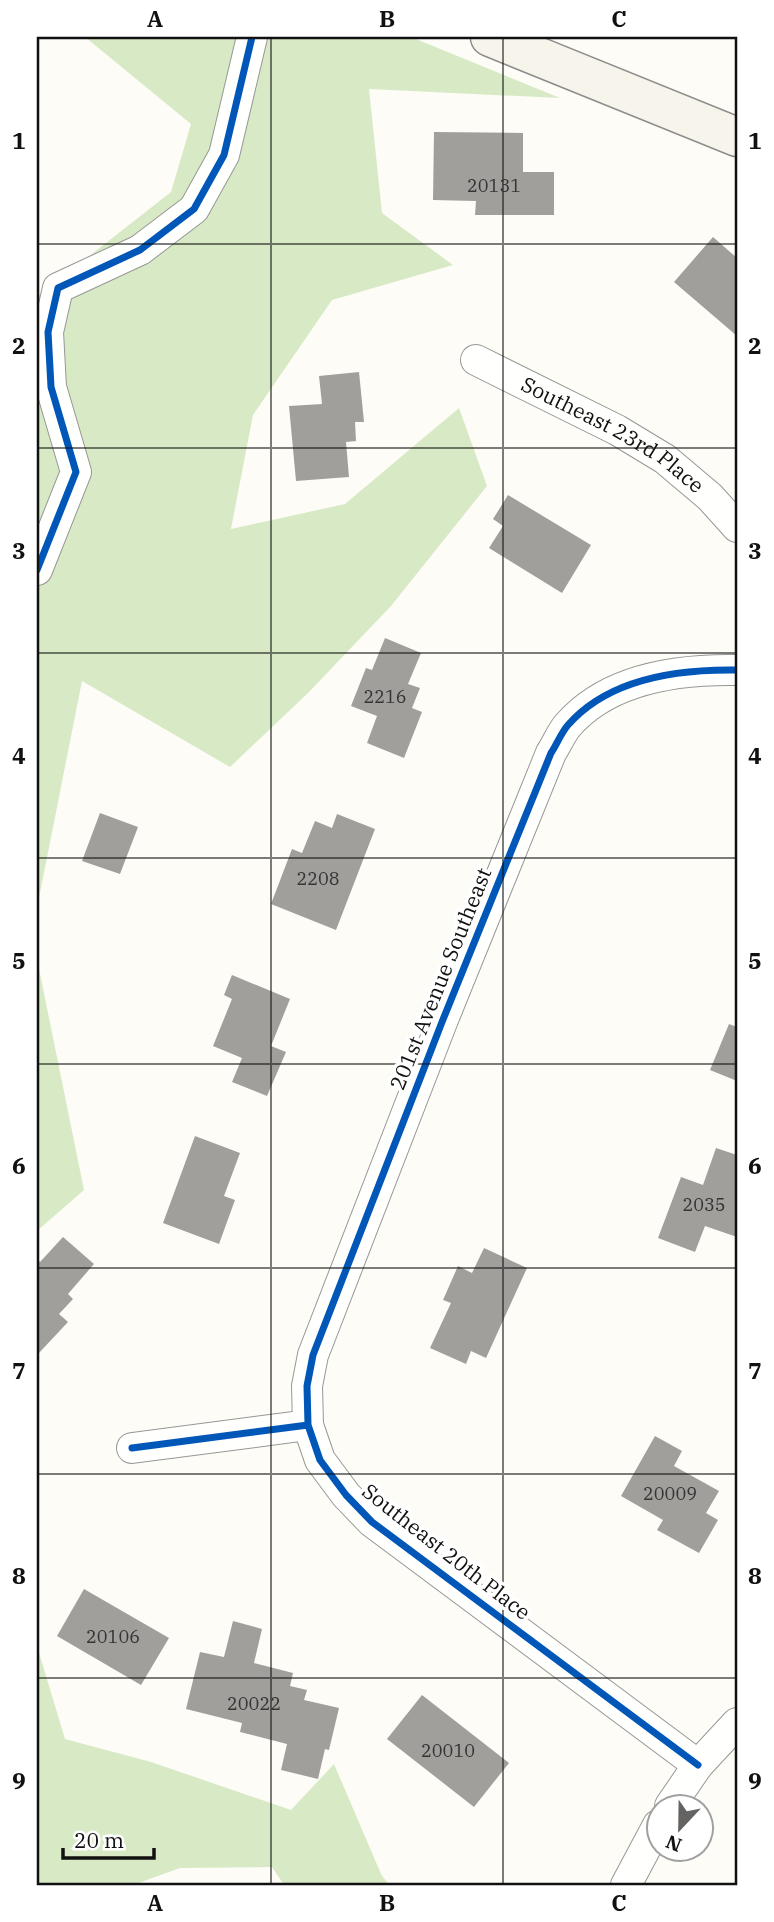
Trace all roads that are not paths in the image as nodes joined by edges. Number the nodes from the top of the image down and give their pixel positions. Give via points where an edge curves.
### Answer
1 (252, 37) edge
2 (490, 37) edge
3 (737, 137) edge
4 (475, 360) dead end
5 (737, 527) edge
6 (37, 570) edge
7 (737, 670) edge
8 (308, 1425) junction
9 (132, 1448) dead end
10 (737, 1723) edge
11 (698, 1765) junction
12 (680, 1792) edge
13 (644, 1852) edge
14 (626, 1885) edge

1 - 6 street via 223,155 194,209 140,250 58,288 48,332 51,387 76,472
2 - 3 street
4 - 5 street, Southeast 23rd Place via 617,430 665,459
7 - 8 street, 201st Avenue Southeast via 700,669 624,687 590,705 567,726 551,753 313,1354 307,1385
8 - 9 street
8 - 11 street, Southeast 20th Place via 320,1460 372,1522
10 - 11 street
11 - 12 street
13 - 14 street

